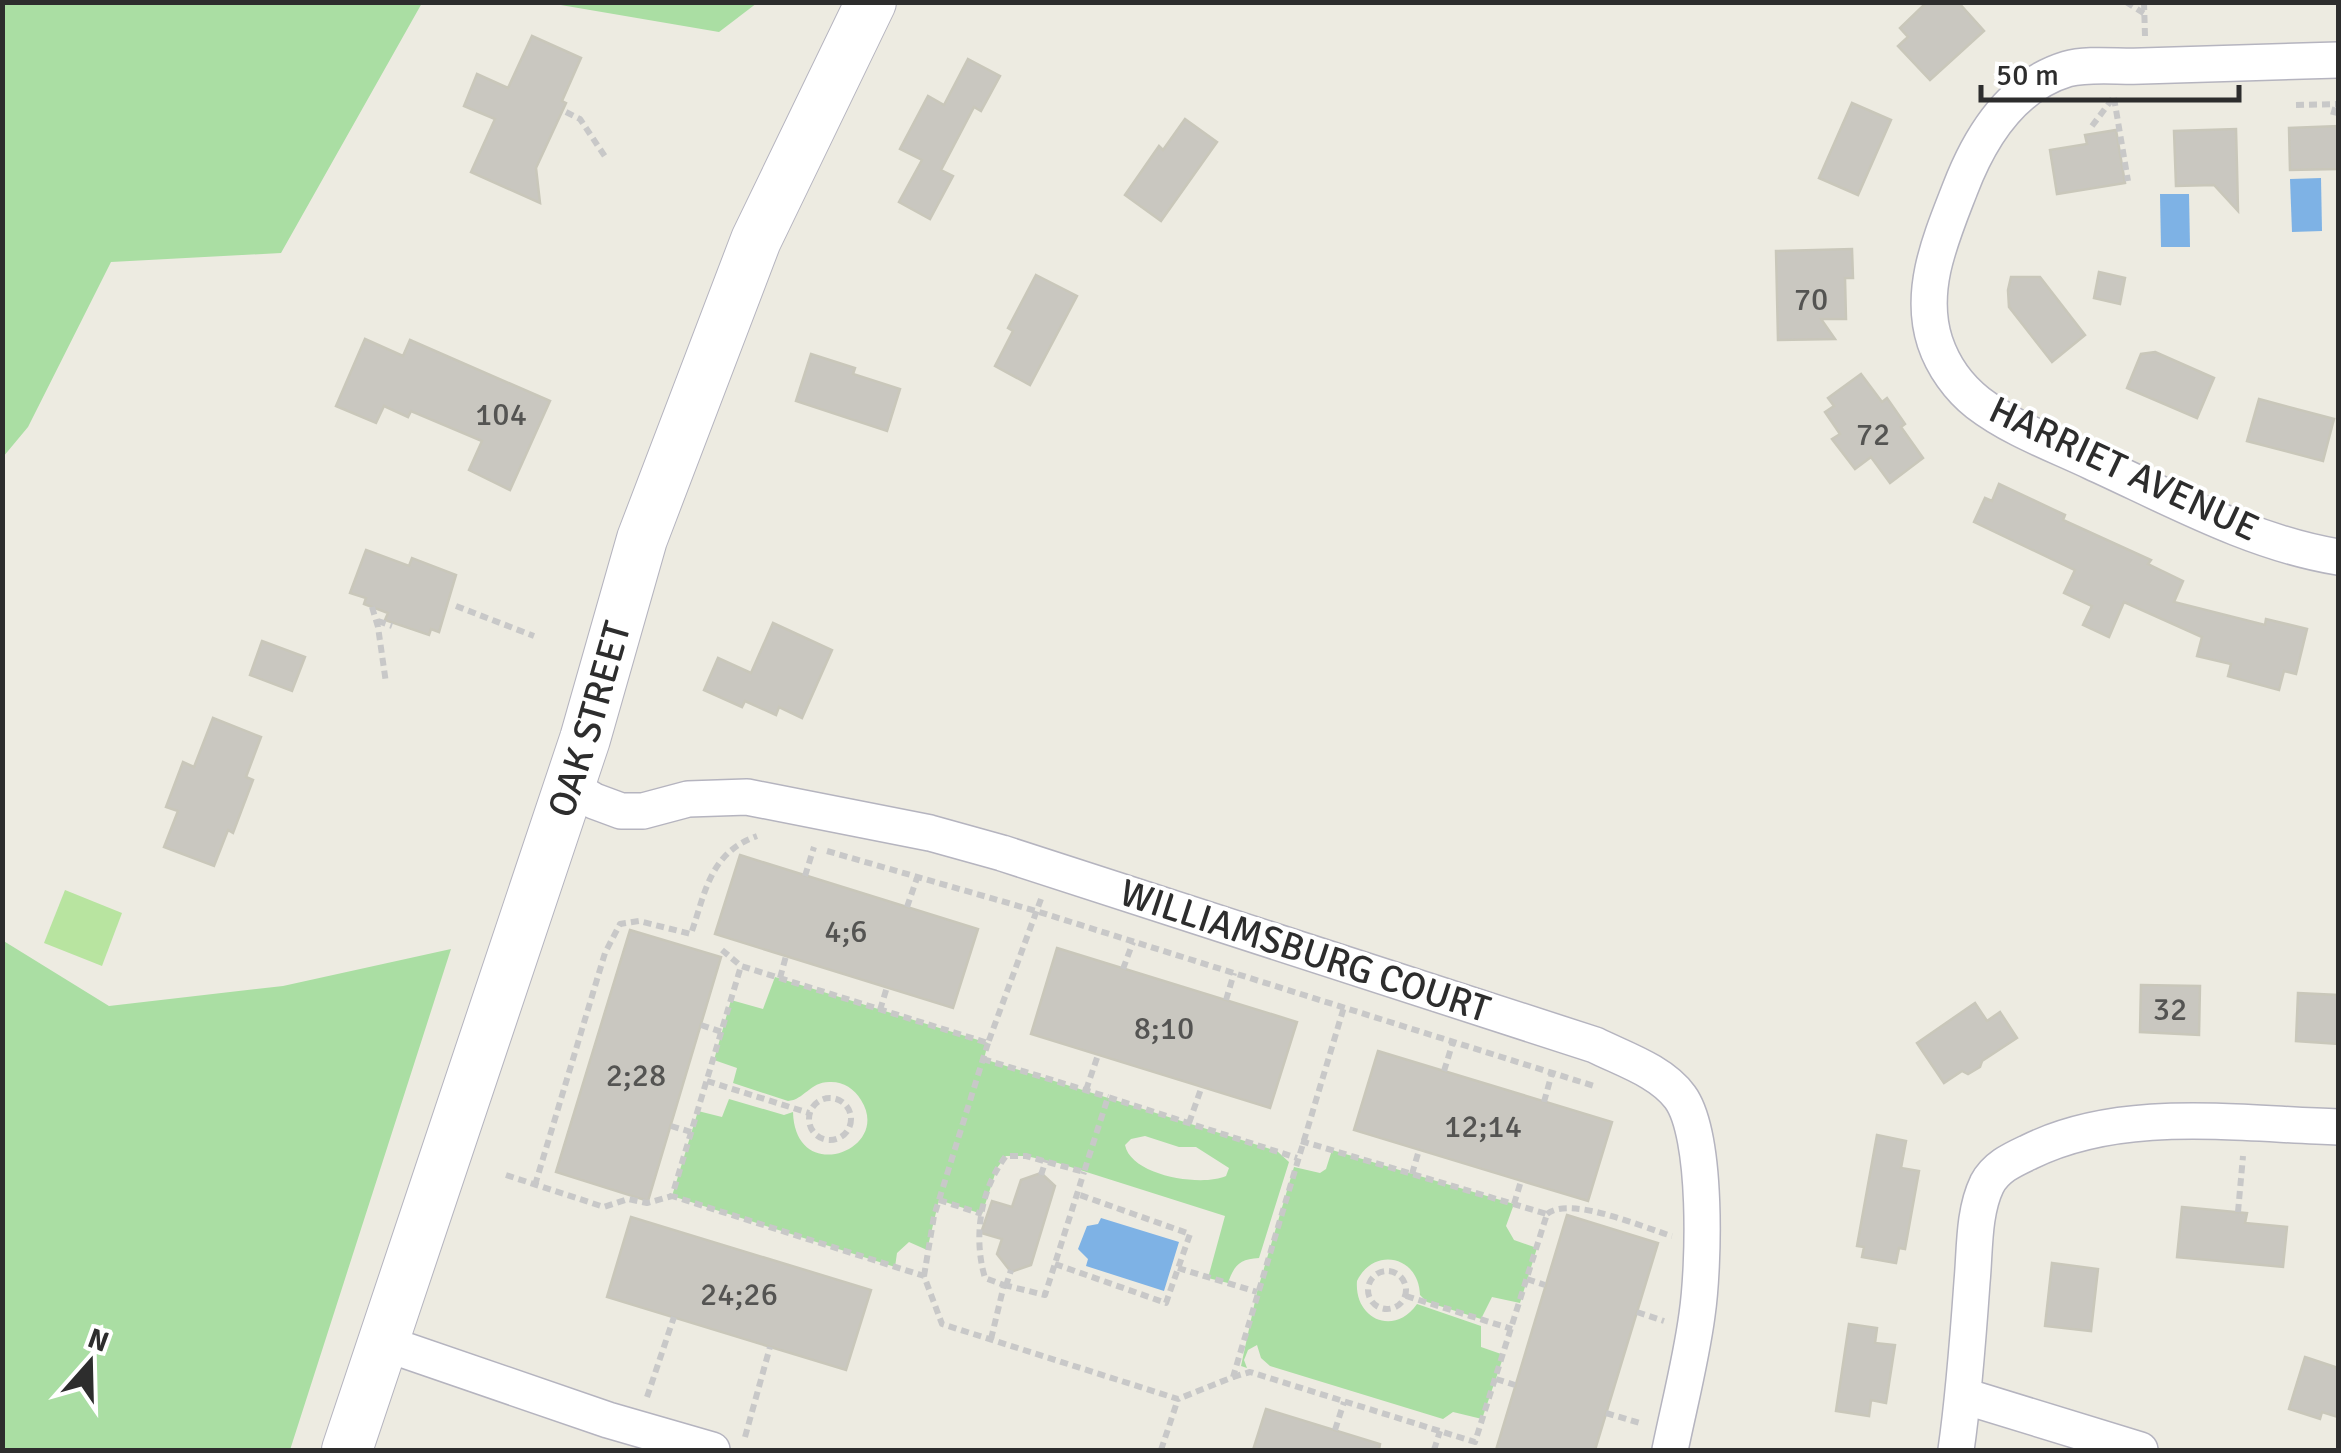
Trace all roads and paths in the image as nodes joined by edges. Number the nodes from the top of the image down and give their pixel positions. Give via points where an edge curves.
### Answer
1 (871, 2) edge
2 (2126, 2) edge
3 (2145, 14) dead end
4 (2338, 60) edge
5 (2112, 82) junction
6 (2337, 104) edge
7 (2296, 105) dead end
8 (566, 112) dead end
9 (2333, 115) dead end
10 (2092, 126) dead end
11 (606, 158) dead end
12 (2128, 181) dead end
13 (2338, 557) edge
14 (456, 606) dead end
15 (372, 607) dead end
16 (376, 620) junction
17 (392, 626) dead end
18 (534, 636) dead end
19 (386, 683) dead end
20 (569, 786) junction
21 (765, 833) dead end
22 (798, 842) dead end
23 (814, 847) junction
24 (1052, 869) junction
25 (805, 876) dead end
26 (917, 878) junction
27 (907, 907) dead end
28 (1036, 911) junction
29 (1133, 942) junction
30 (722, 950) dead end
31 (786, 956) dead end
32 (741, 966) junction
33 (1124, 969) dead end
34 (1360, 969) junction
35 (1234, 974) junction
36 (780, 978) junction
37 (887, 987) dead end
38 (1226, 1000) dead end
39 (1344, 1008) junction
40 (880, 1010) junction
41 (701, 1025) dead end
42 (722, 1032) junction
43 (1453, 1042) junction
44 (988, 1044) junction
45 (1098, 1055) dead end
46 (983, 1059) junction
47 (1444, 1071) dead end
48 (1552, 1073) junction
49 (707, 1080) junction
50 (1202, 1086) dead end
51 (1086, 1090) junction
52 (1607, 1090) dead end
53 (1108, 1098) junction
54 (1544, 1102) dead end
55 (809, 1114) junction
56 (1189, 1123) junction
57 (2246, 1124) junction
58 (670, 1126) dead end
59 (2338, 1127) edge
60 (691, 1132) junction
61 (1302, 1141) junction
62 (1419, 1150) dead end
63 (1297, 1158) junction
64 (1046, 1160) junction
65 (1084, 1172) junction
66 (1412, 1174) junction
67 (506, 1175) dead end
68 (1042, 1175) dead end
69 (1521, 1182) dead end
70 (535, 1186) junction
71 (1077, 1194) junction
72 (672, 1196) junction
73 (939, 1200) junction
74 (1514, 1204) junction
75 (2238, 1212) dead end
76 (982, 1214) junction
77 (1548, 1214) junction
78 (1674, 1219) dead end
79 (1055, 1264) junction
80 (1178, 1268) junction
81 (1011, 1270) dead end
82 (924, 1276) junction
83 (1527, 1278) junction
84 (1546, 1285) dead end
85 (1005, 1286) junction
86 (1257, 1292) junction
87 (1406, 1296) junction
88 (1666, 1305) dead end
89 (1637, 1312) dead end
90 (674, 1317) dead end
91 (1664, 1321) junction
92 (1512, 1329) junction
93 (991, 1339) junction
94 (1661, 1340) dead end
95 (384, 1343) junction
96 (770, 1347) dead end
97 (1233, 1376) junction
98 (1496, 1379) junction
99 (1516, 1385) dead end
100 (1964, 1396) junction
101 (1178, 1399) junction
102 (1344, 1402) junction
103 (1649, 1410) dead end
104 (1606, 1413) dead end
105 (637, 1429) junction
106 (1335, 1430) dead end
107 (1440, 1431) junction
108 (1653, 1438) edge
109 (347, 1450) edge
110 (712, 1450) edge
111 (741, 1450) edge
112 (1161, 1450) edge
113 (1434, 1450) edge
114 (1956, 1450) edge
115 (2140, 1450) edge

1 - 20 street, OAK STREET via 746,266 637,554
2 - 3 path
4 - 5 street, HARRIET AVENUE
5 - 10 path
5 - 12 path
5 - 13 street, HARRIET AVENUE via 2068,68 2026,90 1993,124 1968,169 1931,273 1928,304 1935,342 1953,380 2013,425 2190,508
6 - 7 path
6 - 9 path
8 - 11 path via 580,120
14 - 18 path
15 - 16 path
16 - 17 path
16 - 19 path
20 - 24 street, WILLIAMSBURG COURT via 621,810 747,798 930,833
20 - 95 street, OAK STREET
21 - 70 path via 736,843 719,860 691,934 639,921 620,924 604,953
22 - 23 path
23 - 25 path
23 - 26 path
24 - 28 path
24 - 34 street, WILLIAMSBURG COURT
26 - 27 path
26 - 28 path
28 - 29 path
28 - 44 path
29 - 33 path
29 - 35 path
30 - 32 path
31 - 36 path
32 - 36 path
32 - 42 path
34 - 39 path
34 - 108 street, WILLIAMSBURG COURT via 1596,1045 1664,1080 1681,1098 1702,1179 1698,1313
35 - 38 path
35 - 39 path
36 - 40 path
37 - 40 path
39 - 43 path
39 - 61 path
40 - 44 path
41 - 42 path
42 - 49 path
43 - 47 path
43 - 48 path
44 - 46 path
45 - 51 path
46 - 51 path
46 - 73 path
48 - 52 path
48 - 54 path
49 - 55 path
49 - 60 path
50 - 56 path
51 - 53 path
53 - 56 path
53 - 65 path
55 - 55 path via 822,1100 836,1099 846,1106 850,1126 841,1137 820,1138
56 - 63 path
57 - 59 street
57 - 75 path
57 - 100 street via 2106,1126 2060,1137 2003,1164 1987,1184 1977,1224
58 - 60 path
60 - 72 path
61 - 63 path
61 - 66 path
62 - 66 path
63 - 86 path
64 - 65 path
64 - 68 path
64 - 76 path via 1006,1156
65 - 71 path
66 - 74 path
67 - 70 path
69 - 74 path
70 - 72 path via 604,1207
71 - 79 path
71 - 80 path via 1190,1234
72 - 82 path
73 - 76 path
73 - 82 path
74 - 77 path
76 - 85 path via 985,1278
77 - 78 path via 1573,1206 1673,1239
77 - 83 path
79 - 80 path via 1166,1303
79 - 85 path via 1045,1295
80 - 86 path
81 - 85 path
82 - 93 path via 942,1324
83 - 84 path
83 - 92 path
85 - 93 path
86 - 97 path
87 - 87 path via 1402,1278 1390,1272 1378,1273 1368,1288 1370,1300 1386,1310
87 - 92 path
88 - 91 path
89 - 91 path
90 - 105 path
91 - 94 path
92 - 98 path
93 - 101 path
95 - 105 street
95 - 109 street, OAK STREET
96 - 111 path
97 - 101 path
97 - 102 path via 1250,1372
98 - 99 path
98 - 107 path via 1475,1442
100 - 114 street
100 - 115 street
101 - 112 path
102 - 106 path
102 - 107 path
103 - 108 path
104 - 108 path
105 - 110 street
107 - 113 path

